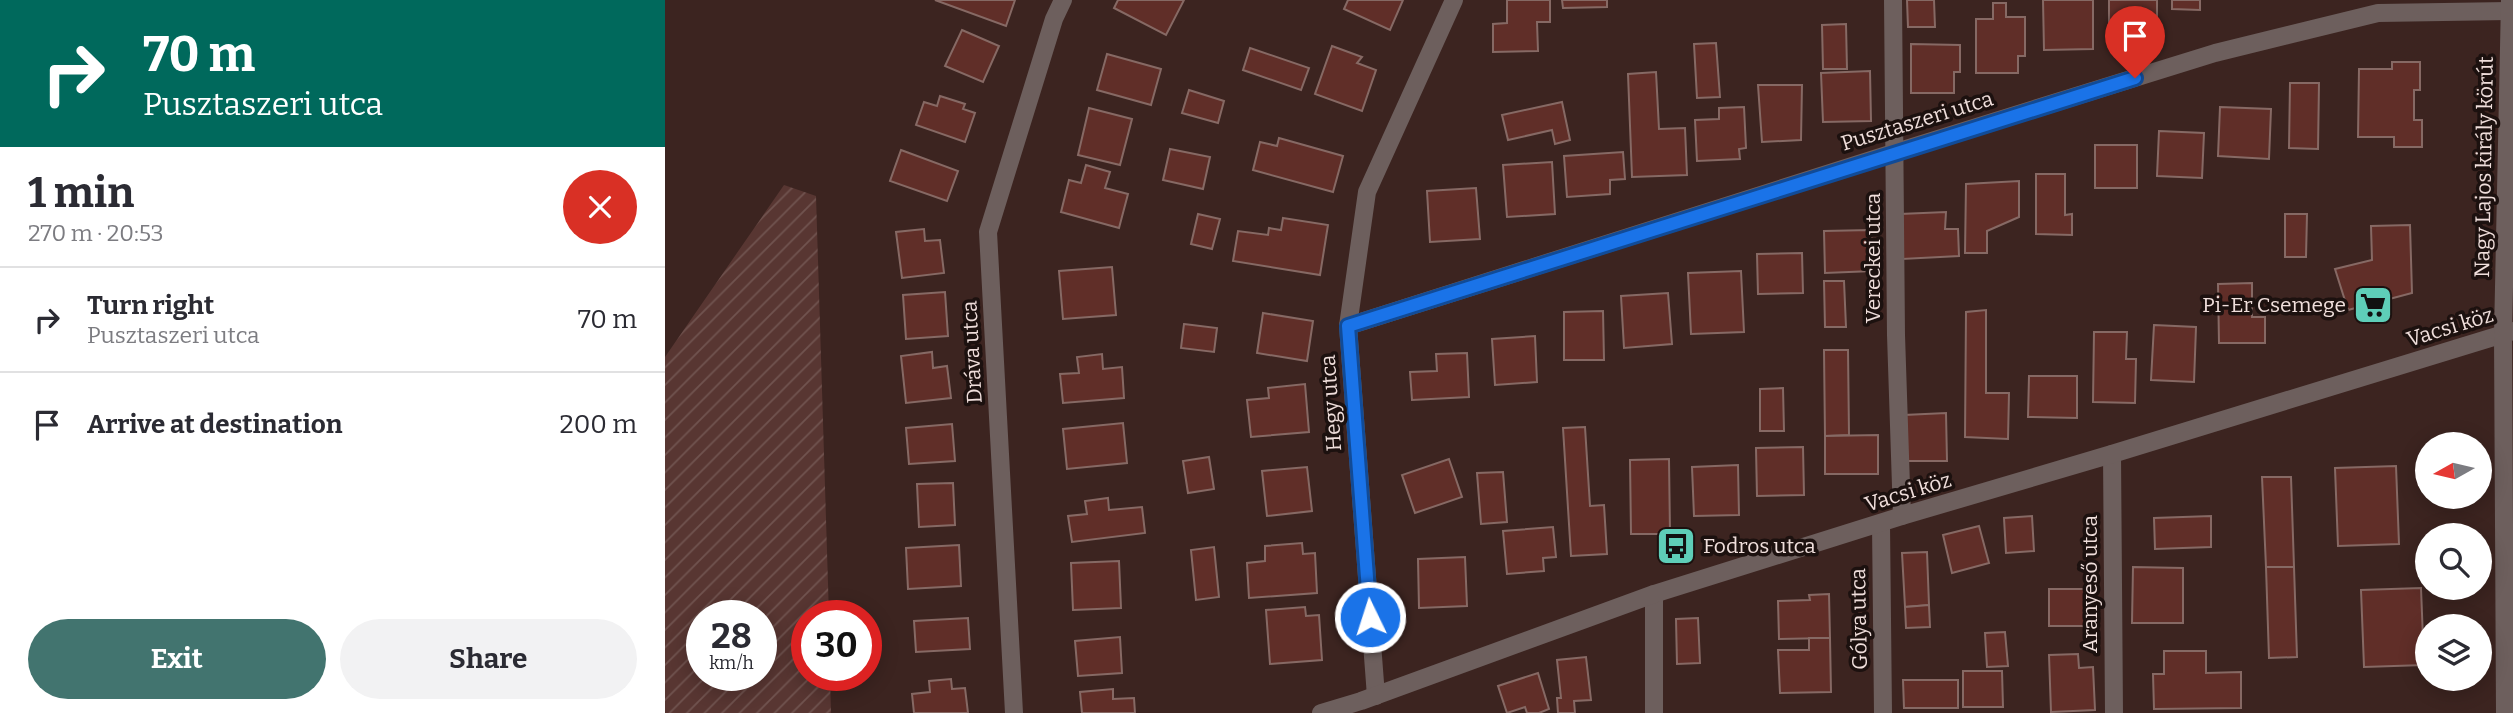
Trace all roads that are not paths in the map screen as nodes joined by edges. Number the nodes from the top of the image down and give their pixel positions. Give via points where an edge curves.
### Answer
1 (1063, 0) edge
2 (1454, 0) edge
3 (1893, 0) edge
4 (2509, 6) edge
5 (1896, 152) junction
6 (1348, 326) junction
7 (2508, 333) edge
8 (2112, 454) junction
9 (1902, 516) junction
10 (1881, 524) junction
11 (1654, 594) junction
12 (1366, 703) edge
13 (1014, 713) edge
14 (1321, 713) edge
15 (1654, 713) edge
16 (1884, 713) edge
17 (2114, 713) edge
18 (2505, 713) edge

1 - 13 street, Dráva utca via 988,232
2 - 6 street, Hegy utca via 1367,192
3 - 5 street, Vereckei utca
4 - 5 street, Pusztaszeri utca via 2378,13 2215,53
4 - 7 street, Nagy Lajos király körút
5 - 6 street, Pusztaszeri utca
5 - 9 street, Vereckei utca
6 - 12 street, Hegy utca
7 - 8 street, Vacsi köz
7 - 18 street, Nagy Lajos király körút
8 - 9 street, Vacsi köz
8 - 17 street, Aranyeső utca
9 - 10 street, Vacsi köz
10 - 11 street, Vacsi köz
10 - 16 street, Gólya utca
11 - 12 street, Vacsi köz
11 - 15 street
12 - 14 street, Vacsi köz

